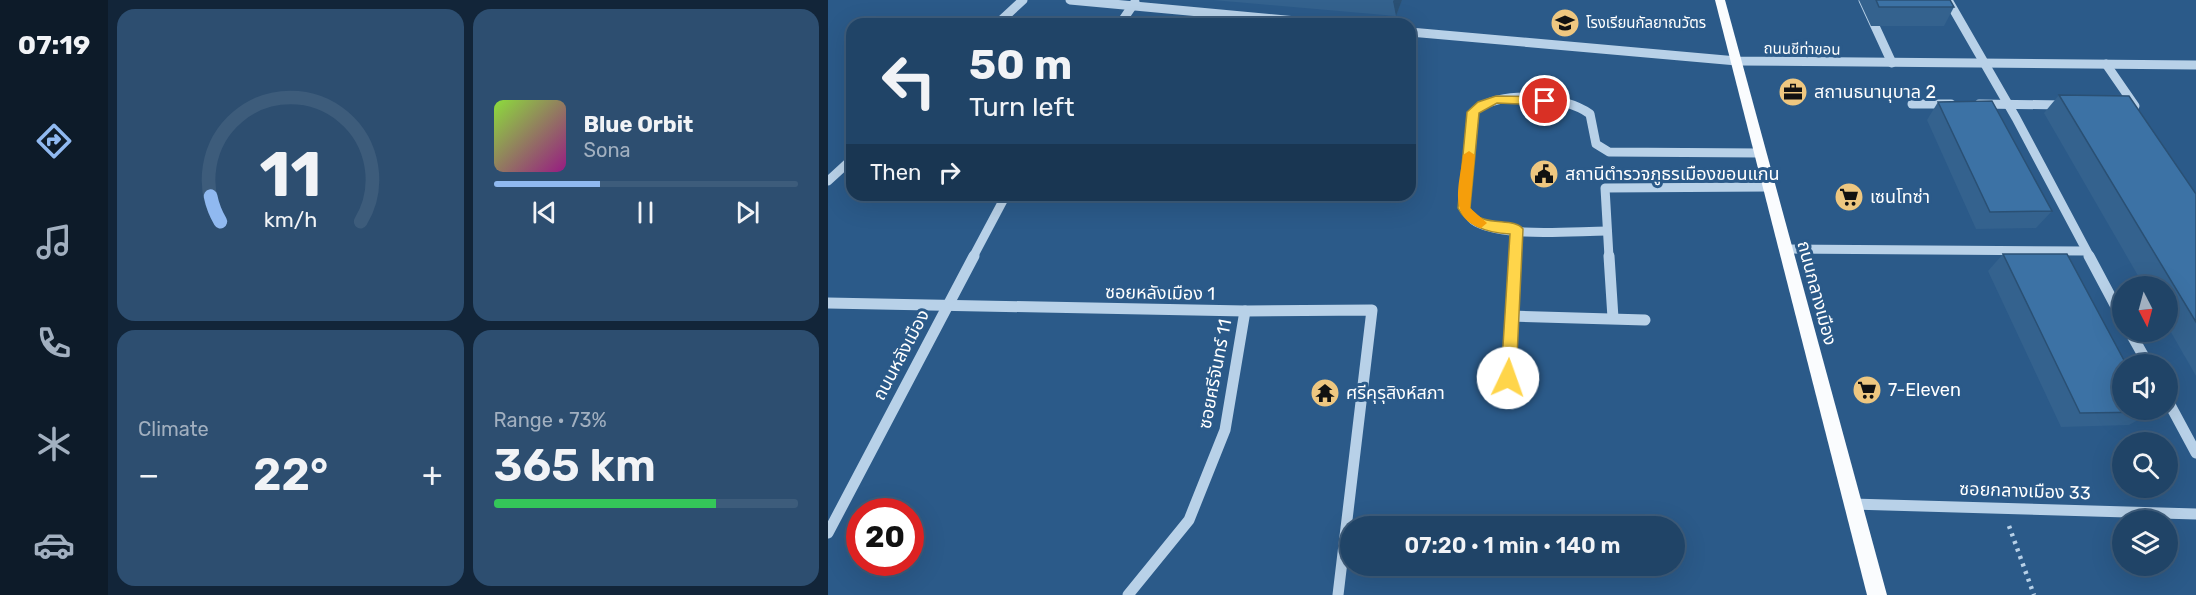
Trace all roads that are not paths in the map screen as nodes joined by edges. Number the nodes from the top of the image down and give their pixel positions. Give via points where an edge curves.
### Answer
1 (1023, 0) edge
2 (1070, 0) edge
3 (1720, 0) edge
4 (1863, 0) edge
5 (1948, 0) edge
6 (1135, 3) edge
7 (1004, 18) edge
8 (1124, 18) edge
9 (1273, 18) edge
10 (1416, 33) edge
11 (1737, 62) junction
12 (1892, 63) junction
13 (2106, 64) junction
14 (1988, 65) junction
15 (2196, 65) edge
16 (1912, 104) dead end
17 (1959, 104) edge
18 (1971, 104) edge
19 (2007, 105) junction
20 (2076, 105) edge
21 (2123, 106) edge
22 (2134, 106) junction
23 (2140, 115) edge
24 (1760, 153) junction
25 (846, 164) edge
26 (828, 181) edge
27 (1769, 187) junction
28 (1003, 201) edge
29 (1516, 229) junction
30 (1607, 231) junction
31 (1785, 249) junction
32 (2086, 251) junction
33 (2112, 299) edge
34 (828, 303) edge
35 (947, 305) junction
36 (1245, 311) junction
37 (1511, 316) junction
38 (1613, 318) junction
39 (1646, 320) dead end
40 (1508, 378) dead end
41 (2178, 420) edge
42 (2196, 453) edge
43 (1852, 504) junction
44 (2196, 514) edge
45 (828, 533) edge
46 (1128, 595) edge
47 (1338, 595) edge
48 (1877, 595) edge

1 - 7 street
2 - 6 street
3 - 11 main road, ถนนกลางเมือง
4 - 12 street
5 - 14 street
6 - 8 street
6 - 9 street
10 - 11 street, ถนนชีท่าขอน
11 - 12 street, ถนนชีท่าขอน
11 - 24 main road, ถนนกลางเมือง
12 - 14 street, ถนนชีท่าขอน
13 - 14 street, ถนนชีท่าขอน
13 - 15 street, ถนนชีท่าขอน
13 - 22 street
14 - 19 street
16 - 17 street
18 - 19 street
19 - 20 street
19 - 32 street
21 - 22 street
22 - 23 street
24 - 27 main road, ถนนกลางเมือง
24 - 29 street via 1609,152 1596,144 1590,114 1580,106 1565,102 1490,101 1473,112 1464,208 1477,222
25 - 26 street
27 - 30 street via 1605,188
27 - 31 main road, ถนนกลางเมือง
28 - 35 street, ถนนหลังเมือง
29 - 30 street
29 - 37 street
30 - 38 street
31 - 32 street
31 - 43 main road, ถนนกลางเมือง
32 - 33 street
34 - 35 street, ซอยหลังเมือง 1
35 - 36 street, ซอยหลังเมือง 1
35 - 45 street, ถนนหลังเมือง
36 - 46 street, ซอยศรีจันทร์ 11 via 1226,430 1189,520
36 - 47 street, ซอยหลังเมือง 1 via 1372,310
37 - 38 street
37 - 40 street
38 - 39 street
41 - 42 street
43 - 44 street, ซอยกลางเมือง 33
43 - 48 main road, ถนนกลางเมือง

